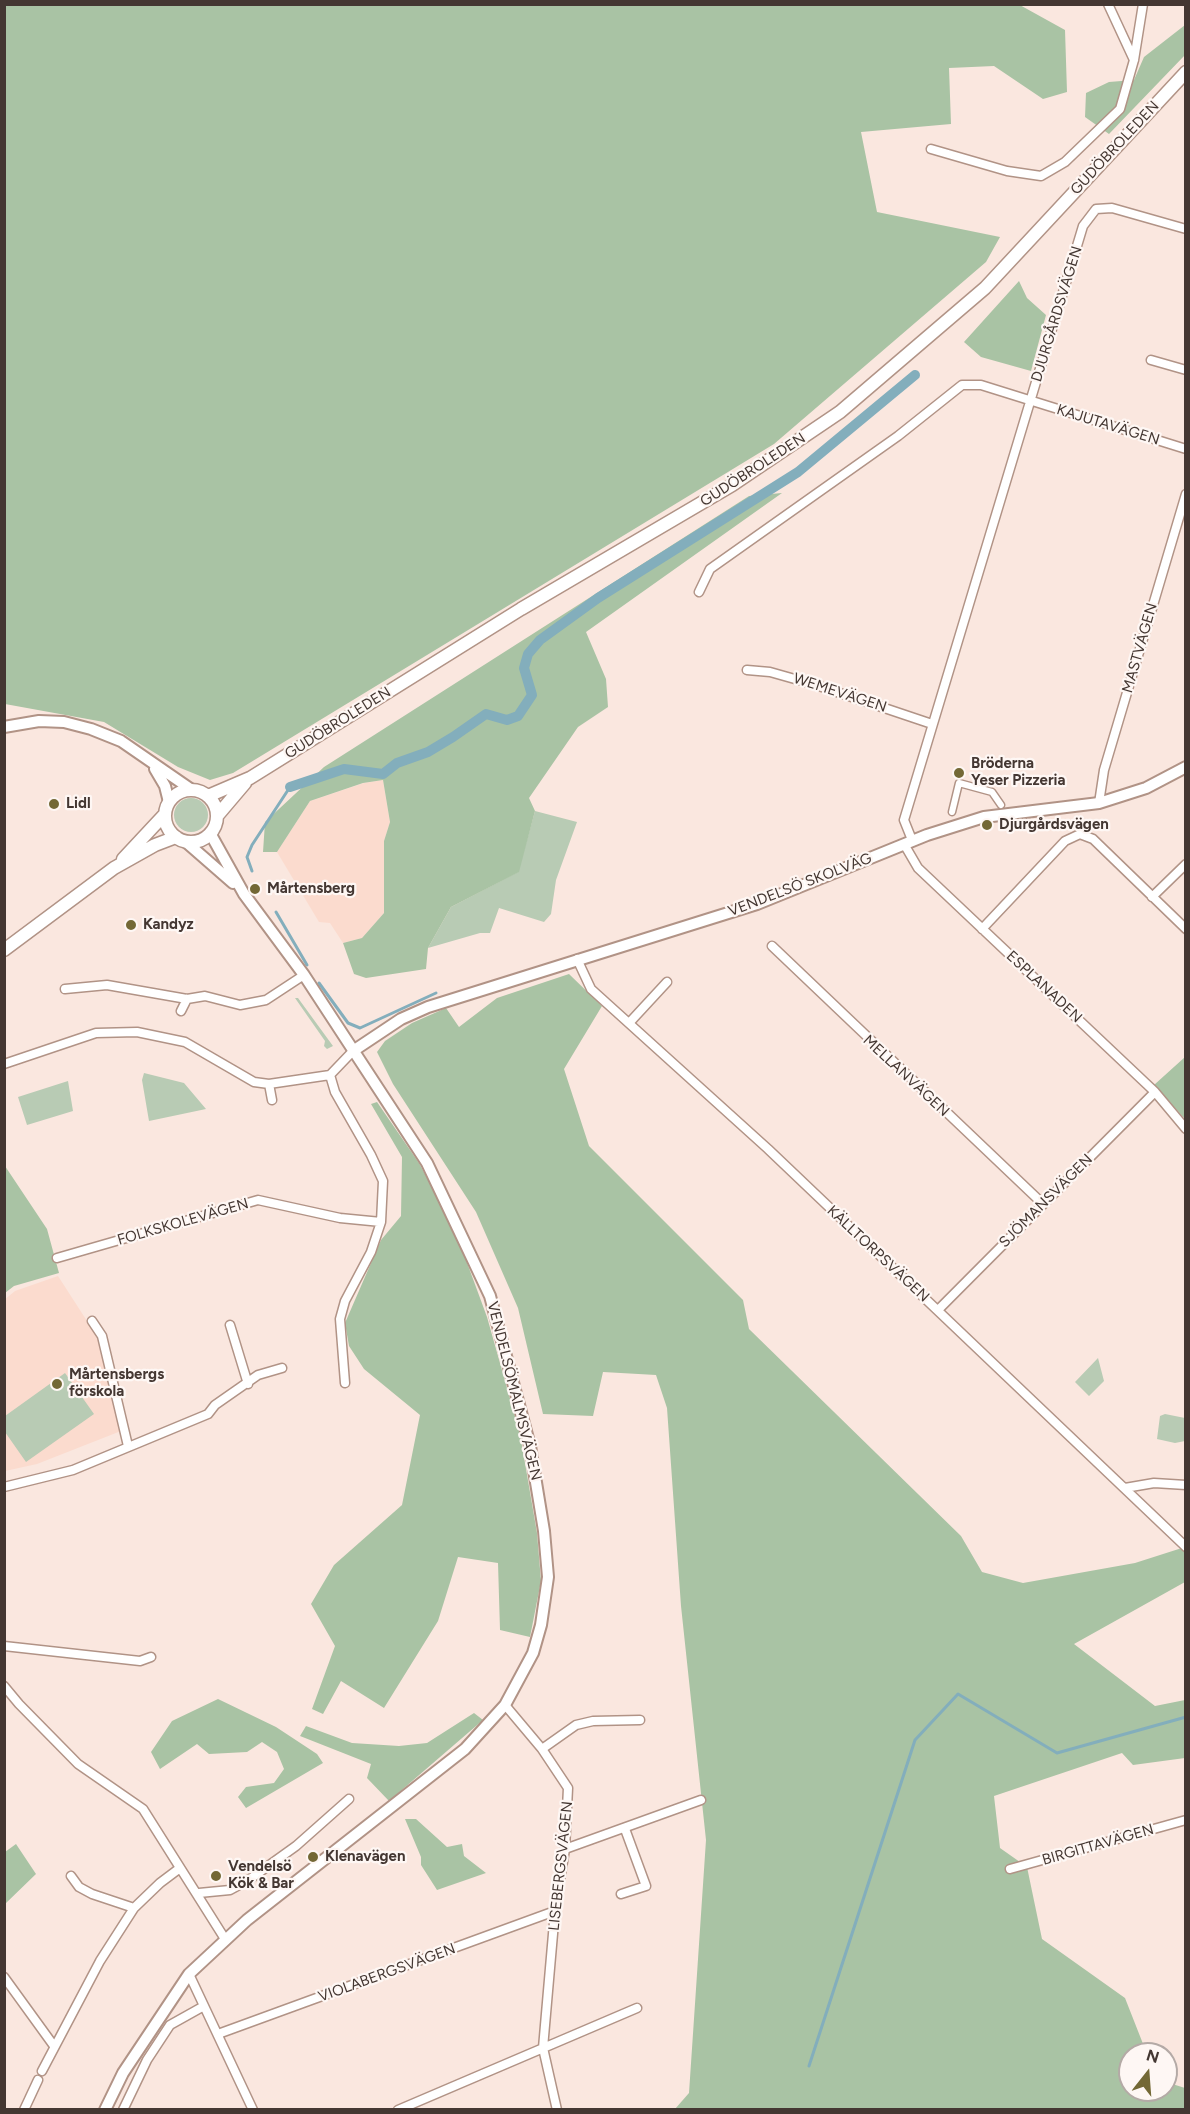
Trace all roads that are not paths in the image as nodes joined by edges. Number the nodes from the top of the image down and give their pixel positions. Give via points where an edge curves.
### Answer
1 (1108, 4) edge
2 (1143, 4) edge
3 (1134, 60) junction
4 (1185, 72) edge
5 (931, 149) dead end
6 (1185, 229) edge
7 (1151, 360) dead end
8 (1185, 370) edge
9 (1031, 402) junction
10 (1185, 449) edge
11 (1185, 494) edge
12 (699, 592) dead end
13 (747, 670) dead end
14 (932, 724) junction
15 (4, 727) edge
16 (154, 766) junction
17 (1185, 767) edge
18 (250, 778) junction
19 (192, 790) junction
20 (208, 796) junction
21 (1099, 803) junction
22 (1000, 805) dead end
23 (167, 808) junction
24 (952, 812) dead end
25 (217, 816) junction
26 (210, 833) junction
27 (181, 839) junction
28 (908, 842) junction
29 (1185, 864) edge
30 (114, 868) junction
31 (243, 894) junction
32 (1152, 897) junction
33 (1185, 928) edge
34 (982, 929) junction
35 (772, 946) dead end
36 (4, 950) edge
37 (577, 959) junction
38 (304, 975) junction
39 (667, 982) dead end
40 (65, 989) dead end
41 (186, 999) junction
42 (181, 1011) dead end
43 (630, 1022) junction
44 (353, 1051) junction
45 (4, 1064) edge
46 (330, 1075) junction
47 (269, 1084) junction
48 (1155, 1092) junction
49 (272, 1100) dead end
50 (1185, 1129) edge
51 (1043, 1204) junction
52 (381, 1222) junction
53 (57, 1258) dead end
54 (938, 1310) junction
55 (92, 1321) dead end
56 (230, 1325) dead end
57 (282, 1368) dead end
58 (345, 1383) dead end
59 (249, 1384) junction
60 (128, 1446) junction
61 (1185, 1485) edge
62 (4, 1487) edge
63 (1125, 1488) junction
64 (1185, 1547) edge
65 (4, 1646) edge
66 (151, 1657) dead end
67 (4, 1686) edge
68 (505, 1705) junction
69 (640, 1720) dead end
70 (542, 1749) junction
71 (349, 1799) dead end
72 (701, 1800) dead end
73 (1185, 1820) edge
74 (625, 1829) junction
75 (565, 1849) junction
76 (180, 1868) junction
77 (1010, 1869) dead end
78 (71, 1876) dead end
79 (199, 1893) junction
80 (621, 1894) dead end
81 (134, 1908) junction
82 (555, 1911) junction
83 (225, 1939) junction
84 (189, 1974) junction
85 (4, 1977) edge
86 (204, 2006) junction
87 (637, 2008) dead end
88 (218, 2034) junction
89 (54, 2046) junction
90 (543, 2048) junction
91 (24, 2109) edge
92 (105, 2109) edge
93 (123, 2109) edge
94 (253, 2109) edge
95 (398, 2109) edge
96 (557, 2109) edge

1 - 3 street
2 - 3 street
3 - 5 street via 1119,109 1065,162 1041,176 1007,171
4 - 18 main road, GUDÖBROLEDEN via 985,288 840,412 732,485 521,609
6 - 9 street, DJURGÅRDSVÄGEN via 1112,208 1096,209 1083,226
7 - 8 street
9 - 10 street, KAJUTAVÄGEN
9 - 12 street, DJURGÅRDSVÄGEN via 981,385 962,385 898,436 710,569
9 - 14 street, DJURGÅRDSVÄGEN
11 - 21 street, MASTVÄGEN via 1104,770
13 - 14 street, WEMEVÄGEN via 782,675
14 - 28 street, DJURGÅRDSVÄGEN via 904,820
15 - 16 street via 39,721 64,722 121,741
16 - 19 street
16 - 23 street via 165,786
17 - 21 street, VENDELSÖ SKOLVÄG via 1146,788
18 - 20 main road, GUDÖBROLEDEN
18 - 25 main road, GUDÖBROLEDEN
19 - 20 main road
19 - 23 main road via 184,791
20 - 25 main road
21 - 28 street, VENDELSÖ SKOLVÄG via 984,817
22 - 24 street via 992,792 959,783
23 - 27 main road via 166,823
23 - 30 main road
25 - 26 main road
26 - 27 main road via 196,841
26 - 31 street, VENDELSÖMALMSVÄGEN
27 - 30 main road via 155,845
27 - 31 street, VENDELSÖMALMSVÄGEN
28 - 34 street, ESPLANADEN via 918,868
28 - 37 street, VENDELSÖ SKOLVÄG via 758,904
29 - 32 street
30 - 36 main road
31 - 38 street, VENDELSÖMALMSVÄGEN
32 - 33 street
32 - 34 street via 1093,839 1080,834 1065,841
34 - 48 street, ESPLANADEN
35 - 51 street, MELLANVÄGEN
37 - 43 street, KÄLLTORPSVÄGEN via 591,989
37 - 44 street, VENDELSÖ SKOLVÄG via 428,1006
38 - 41 street via 266,1000 240,1005 205,996
38 - 44 street, VENDELSÖMALMSVÄGEN
39 - 43 street
40 - 41 street via 107,985
41 - 42 street
43 - 54 street, KÄLLTORPSVÄGEN
44 - 46 street
44 - 68 street, VENDELSÖMALMSVÄGEN via 427,1163 490,1296 530,1446 548,1577 533,1653
45 - 47 street via 96,1033 137,1032 185,1042 254,1082
46 - 47 street
46 - 52 street via 335,1092 383,1181
47 - 49 street
48 - 50 street, ESPLANADEN
48 - 51 street, SJÖMANSVÄGEN
51 - 54 street, SJÖMANSVÄGEN
52 - 53 street, FOLKSKOLEVÄGEN via 340,1218 258,1200
52 - 58 street via 340,1318
54 - 63 street, KÄLLTORPSVÄGEN
55 - 60 street via 102,1336
56 - 59 street
57 - 59 street via 258,1376
59 - 60 street via 215,1405 208,1414
60 - 62 street via 73,1470
61 - 63 street
63 - 64 street, KÄLLTORPSVÄGEN
65 - 66 street via 140,1661
67 - 76 street via 78,1764 143,1809
68 - 70 street, LISEBERGSVÄGEN
68 - 83 street, VENDELSÖMALMSVÄGEN via 465,1749
69 - 70 street via 576,1725
70 - 75 street, LISEBERGSVÄGEN via 568,1788
71 - 79 street via 296,1846 250,1879 230,1890
72 - 74 street
73 - 77 street, BIRGITTAVÄGEN
74 - 75 street
74 - 80 street via 646,1886
75 - 82 street, LISEBERGSVÄGEN
76 - 79 street
76 - 81 street
78 - 81 street via 92,1894
79 - 83 street
81 - 89 street
82 - 88 street, VIOLABERGSVÄGEN
82 - 90 street, LISEBERGSVÄGEN
83 - 84 street, VENDELSÖMALMSVÄGEN
84 - 86 street
84 - 92 street, VENDELSÖMALMSVÄGEN via 123,2073
85 - 89 street
86 - 88 street
86 - 93 street via 170,2025
87 - 90 street
88 - 94 street
89 - 91 street
90 - 95 street
90 - 96 street, LISEBERGSVÄGEN

